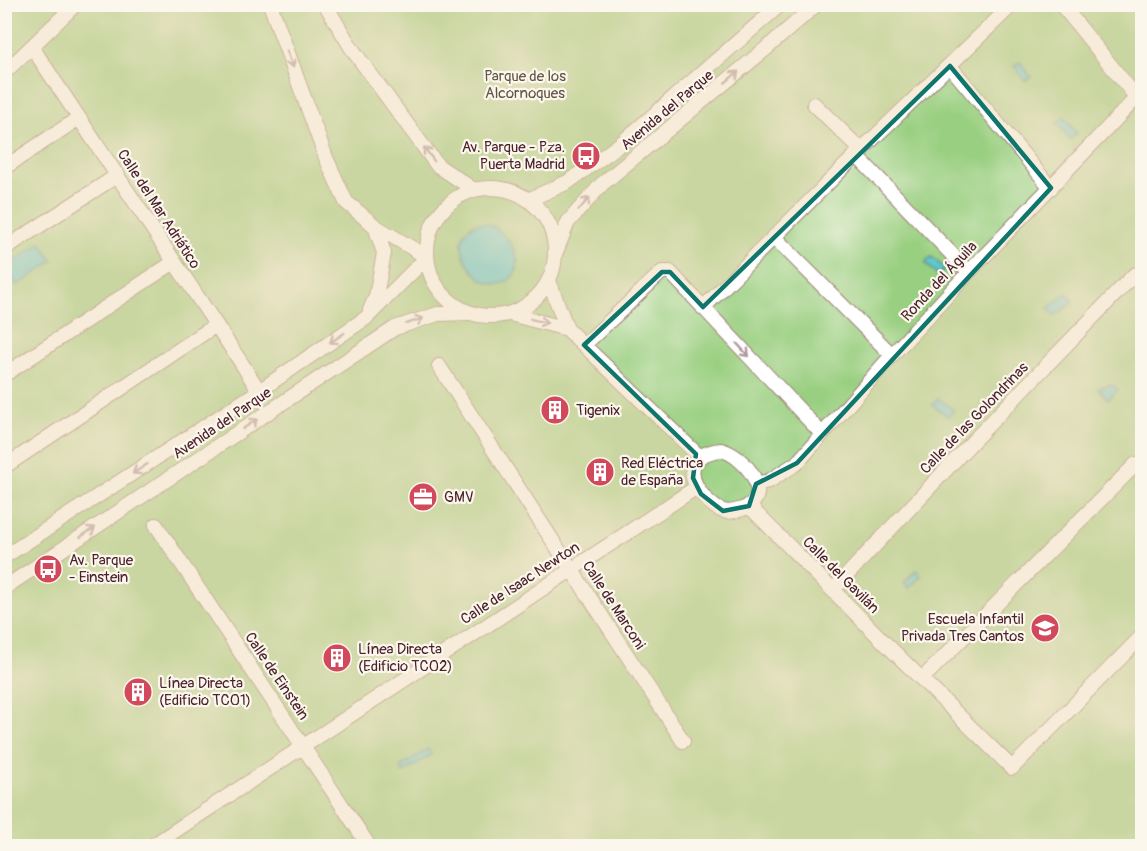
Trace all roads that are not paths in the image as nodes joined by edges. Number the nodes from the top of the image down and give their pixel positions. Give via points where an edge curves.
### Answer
1 (76, 4) edge
2 (270, 4) edge
3 (325, 4) edge
4 (780, 4) edge
5 (817, 4) edge
6 (1013, 4) edge
7 (1061, 4) edge
8 (32, 47) junction
9 (950, 66) junction
10 (4, 72) edge
11 (1140, 95) edge
12 (814, 104) dead end
13 (79, 118) junction
14 (859, 153) junction
15 (4, 168) edge
16 (118, 175) junction
17 (1051, 188) junction
18 (474, 190) junction
19 (528, 200) junction
20 (375, 226) junction
21 (774, 237) junction
22 (4, 249) edge
23 (555, 254) junction
24 (427, 257) junction
25 (174, 262) junction
26 (969, 272) junction
27 (1143, 273) edge
28 (549, 281) junction
29 (703, 308) junction
30 (468, 313) junction
31 (510, 314) junction
32 (366, 318) junction
33 (216, 325) junction
34 (567, 328) junction
35 (584, 345) junction
36 (892, 355) junction
37 (439, 366) dead end
38 (4, 375) edge
39 (259, 391) junction
40 (822, 434) junction
41 (699, 456) junction
42 (1136, 464) dead end
43 (4, 467) edge
44 (756, 484) junction
45 (697, 487) junction
46 (749, 506) junction
47 (156, 525) dead end
48 (4, 557) edge
49 (571, 569) junction
50 (4, 588) edge
51 (833, 590) junction
52 (1143, 636) edge
53 (922, 680) junction
54 (683, 741) dead end
55 (303, 747) junction
56 (152, 846) edge
57 (369, 846) edge

1 - 8 street
2 -> 20 street via 346,202
18 -> 3 street via 437,165 352,50
4 - 19 street, Avenida del Parque via 619,145 568,182
23 -> 5 street, Avenida del Parque via 568,222 602,184
6 - 9 street
7 - 11 street
8 - 10 street
8 - 13 street, Calle del Mar Adriático
9 - 14 street
9 - 17 street
11 - 17 street, Ronda del Águila
12 - 14 street
13 - 15 street
13 - 16 street, Calle del Mar Adriático
14 - 21 street
14 - 26 street
16 - 22 street
16 - 25 street, Calle del Mar Adriático
17 - 26 street, Ronda del Águila
18 - 19 street via 512,191
18 - 24 street via 458,197 433,224
19 - 23 street via 553,233
20 - 24 street
20 - 32 street via 384,254 376,296
21 - 29 street
21 - 36 street
23 - 28 street
24 - 30 street via 441,292
24 - 32 street, Avenida del Parque
25 - 33 street, Calle del Mar Adriático
25 - 38 street
26 - 36 street, Ronda del Águila
27 - 51 street, Calle de las Golondrinas via 1134,275
28 - 31 street via 529,304
28 - 34 street
29 - 35 street via 670,272 662,272
29 -> 40 street
30 - 31 street via 489,317
50 -> 30 street, Avenida del Parque via 395,328 438,314
31 -> 34 street
32 -> 39 street, Avenida del Parque
33 - 39 street, Calle del Mar Adriático
33 - 43 street
34 - 35 street
35 - 41 street
36 - 40 street, Ronda del Águila
37 - 49 street, Calle de Marconi
39 -> 48 street, Avenida del Parque
40 - 44 street, Ronda del Águila via 797,463 769,481
41 - 44 street via 728,452 747,468
41 - 45 street via 693,469
42 - 53 street
44 - 46 street via 757,492
45 - 46 street via 723,511
45 - 49 street, Calle de Isaac Newton
46 - 51 street, Calle del Gavilán
47 - 55 street, Calle de Einstein
49 - 54 street, Calle de Marconi
49 - 55 street, Calle de Isaac Newton
51 - 53 street, Calle del Gavilán
52 - 53 street, Calle del Gavilán via 1012,768
55 - 56 street, Calle de Isaac Newton
55 - 57 street, Calle de Einstein

